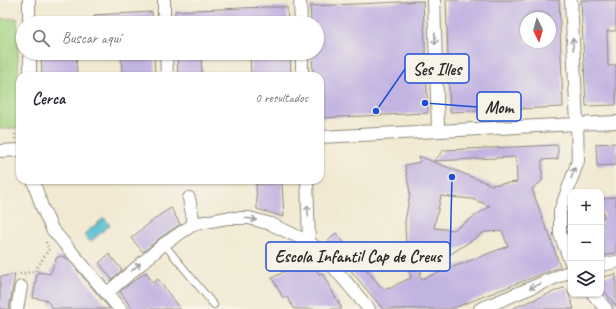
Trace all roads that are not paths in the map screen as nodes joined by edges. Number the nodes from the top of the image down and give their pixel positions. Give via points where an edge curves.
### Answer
1 (28, 0) edge
2 (164, 0) edge
3 (300, 0) edge
4 (434, 0) edge
5 (571, 0) edge
6 (29, 16) edge
7 (164, 16) edge
8 (300, 16) edge
9 (30, 60) edge
10 (166, 60) edge
11 (302, 60) edge
12 (30, 72) edge
13 (166, 72) edge
14 (302, 72) edge
15 (616, 122) edge
16 (577, 124) junction
17 (438, 130) junction
18 (324, 137) edge
19 (16, 150) edge
20 (0, 151) edge
21 (34, 184) edge
22 (307, 184) edge
23 (189, 198) dead end
24 (194, 224) junction
25 (309, 242) junction
26 (164, 244) junction
27 (570, 261) edge
28 (616, 262) edge
29 (604, 264) edge
30 (568, 272) edge
31 (21, 287) dead end
32 (107, 293) junction
33 (596, 297) edge
34 (214, 305) dead end
35 (17, 309) edge
36 (120, 309) edge
37 (369, 309) edge
38 (480, 309) edge
39 (606, 309) edge

1 - 6 street
2 - 7 street
3 - 8 street
4 -> 17 street
16 -> 5 street
9 - 12 street
10 - 13 street
11 - 14 street
15 - 16 street
16 - 17 street
27 -> 16 street via 560,234 560,211 578,161
17 - 18 street
19 - 20 street
21 - 32 street via 52,229
25 -> 22 street
23 - 24 street
24 -> 25 street via 227,218 249,218 271,224
24 - 26 street
25 - 37 street via 319,250
32 -> 26 street
26 - 34 lane
28 - 29 street
30 -> 38 street
31 - 35 street
32 - 36 street
33 - 39 street

